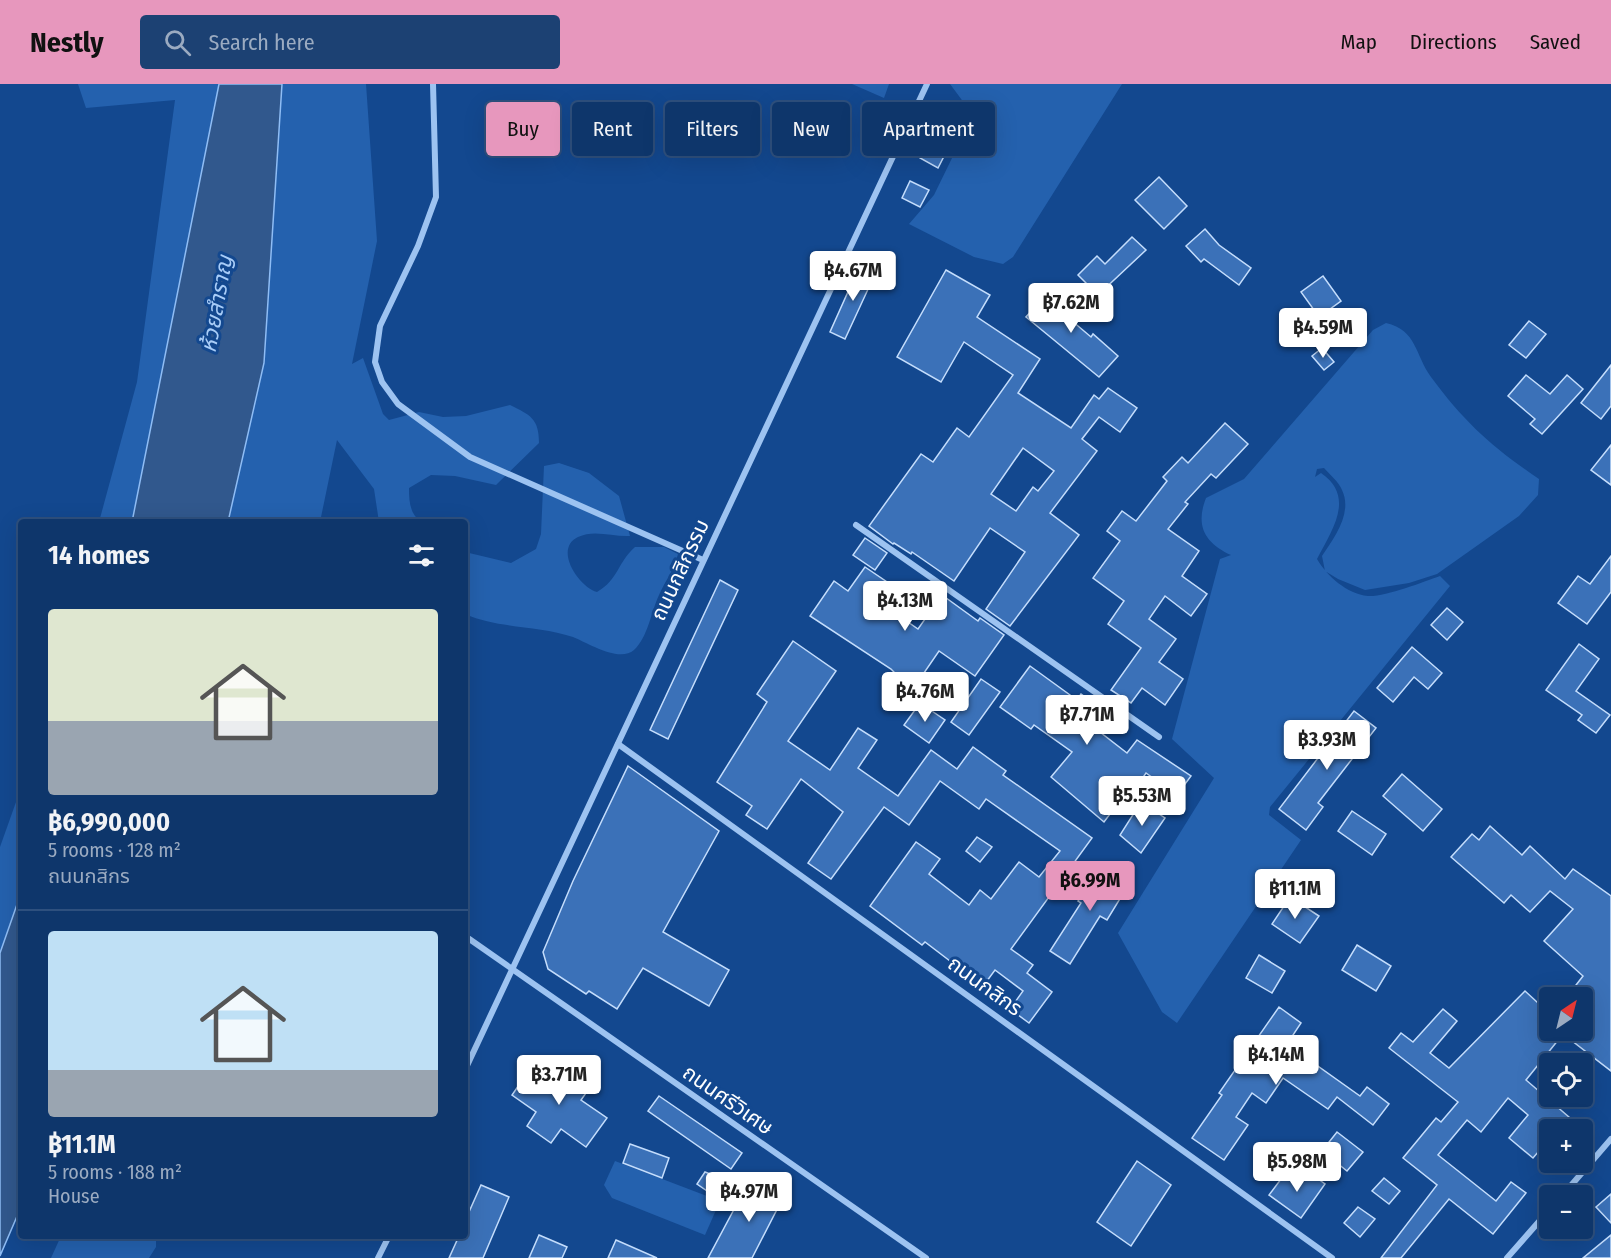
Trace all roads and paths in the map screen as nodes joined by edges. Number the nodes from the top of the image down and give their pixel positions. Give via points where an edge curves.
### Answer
1 (433, 84) edge
2 (927, 84) edge
3 (856, 525) dead end
4 (703, 560) junction
5 (1159, 737) dead end
6 (618, 744) junction
7 (468, 938) edge
8 (512, 969) junction
9 (468, 1064) edge
10 (1611, 1139) edge
11 (1571, 1185) edge
12 (1539, 1222) edge
13 (388, 1239) edge
14 (378, 1258) edge
15 (926, 1258) edge
16 (1332, 1258) edge
17 (1507, 1258) edge

1 - 4 street via 436,196 418,246 380,326 375,362 382,382 398,404 470,457
2 - 4 street, ถนนกสิกรรม
3 - 5 street
4 - 6 street, ถนนกสิกรรม
6 - 8 street, ถนนกสิกรรม
6 - 16 street, ถนนกสิกร
7 - 8 street, ถนนศรีวิเศษ
8 - 9 street, ถนนกสิกรรม
8 - 15 street, ถนนศรีวิเศษ
10 - 11 street
12 - 17 street
13 - 14 street

